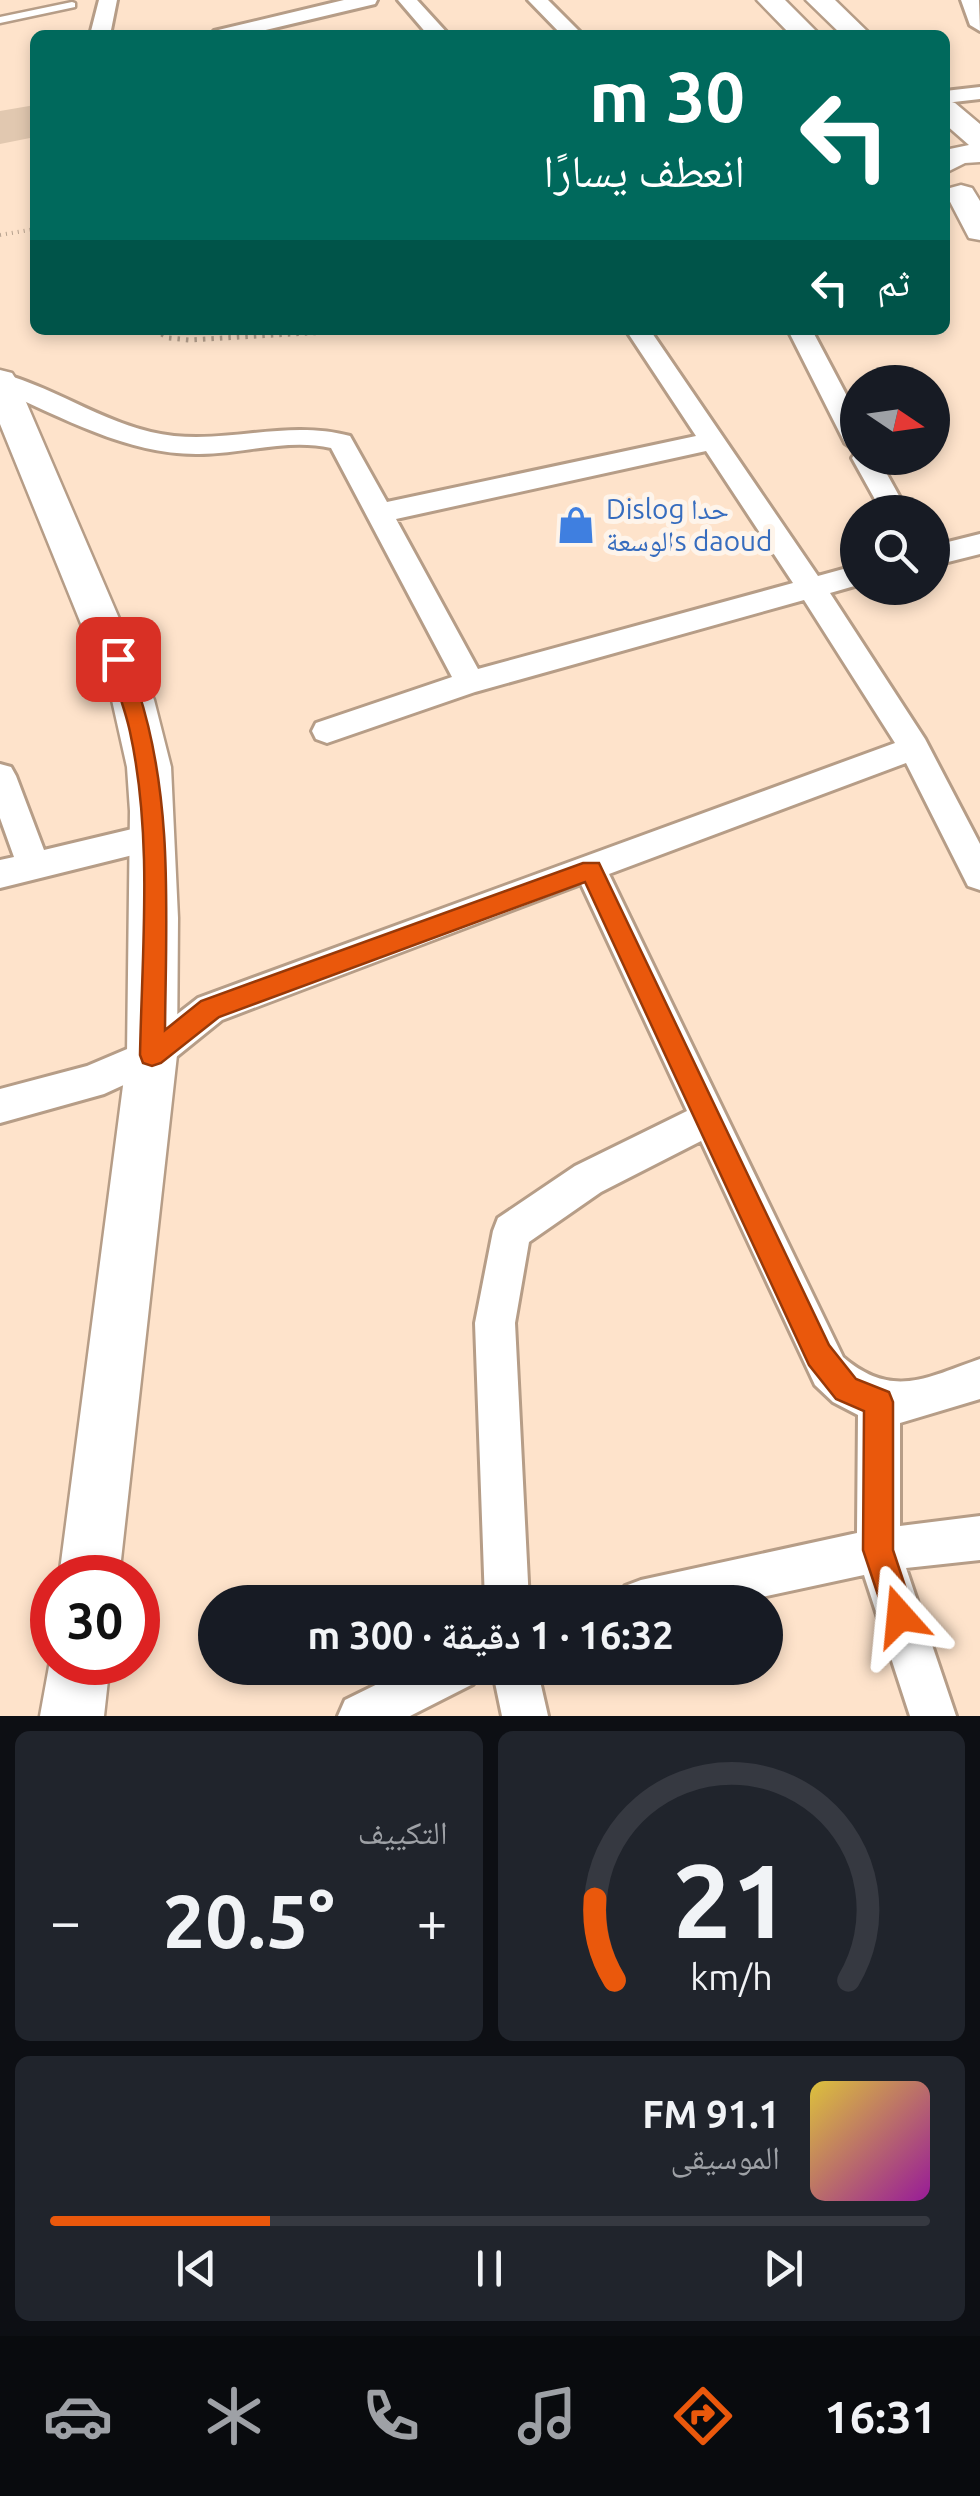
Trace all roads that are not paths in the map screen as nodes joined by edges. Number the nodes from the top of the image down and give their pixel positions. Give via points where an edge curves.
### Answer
1 (108, 0) edge
2 (368, 0) edge
3 (408, 0) edge
4 (538, 0) edge
5 (770, 0) edge
6 (820, 0) edge
7 (970, 0) edge
8 (72, 5) dead end
9 (0, 20) edge
10 (980, 25) edge
11 (101, 30) edge
12 (242, 30) edge
13 (435, 30) edge
14 (568, 30) edge
15 (803, 30) edge
16 (853, 30) edge
17 (980, 93) edge
18 (950, 96) edge
19 (950, 112) edge
20 (980, 139) edge
21 (980, 152) edge
22 (954, 176) edge
23 (980, 231) edge
24 (642, 335) edge
25 (803, 335) edge
26 (4, 403) edge
27 (840, 408) edge
28 (715, 440) junction
29 (379, 513) junction
30 (980, 544) edge
31 (950, 552) edge
32 (840, 580) edge
33 (814, 588) junction
34 (470, 682) junction
35 (327, 731) dead end
36 (914, 748) junction
37 (0, 776) edge
38 (153, 837) junction
39 (34, 866) junction
40 (591, 870) junction
41 (0, 874) edge
42 (980, 876) edge
43 (152, 1055) junction
44 (0, 1106) edge
45 (707, 1119) junction
46 (980, 1378) edge
47 (879, 1402) junction
48 (980, 1538) edge
49 (878, 1550) junction
50 (92, 1555) edge
51 (507, 1585) edge
52 (718, 1585) edge
53 (76, 1685) edge
54 (423, 1685) edge
55 (519, 1685) edge
56 (72, 1716) edge
57 (361, 1716) edge
58 (525, 1716) edge
59 (933, 1716) edge

1 - 11 street
2 - 12 street
3 - 13 street
4 - 14 street
5 - 15 street
6 - 16 street
7 - 10 street
8 - 9 lane
17 - 18 street
19 - 20 street
21 - 22 street
22 - 23 street
24 - 28 street
25 - 27 street
26 - 29 street via 164,443 300,436 340,442
26 - 38 street via 133,700 148,767
28 - 29 street
28 - 33 street
29 - 34 street
30 - 31 street
32 - 33 street
33 - 34 street
33 - 36 street
34 - 35 street
36 - 40 street
36 - 42 street
37 - 39 street
38 - 39 street
38 - 43 street
39 - 41 street
40 - 43 street via 210,1009
40 - 45 street
43 - 44 street via 91,1082
43 - 50 street
45 - 47 street via 819,1355 846,1389
45 - 51 street via 588,1179 512,1230 496,1323
46 - 47 street via 913,1402
47 - 49 street
48 - 49 street
49 - 52 street
49 - 59 street
53 - 56 street
54 - 57 street
55 - 58 street

